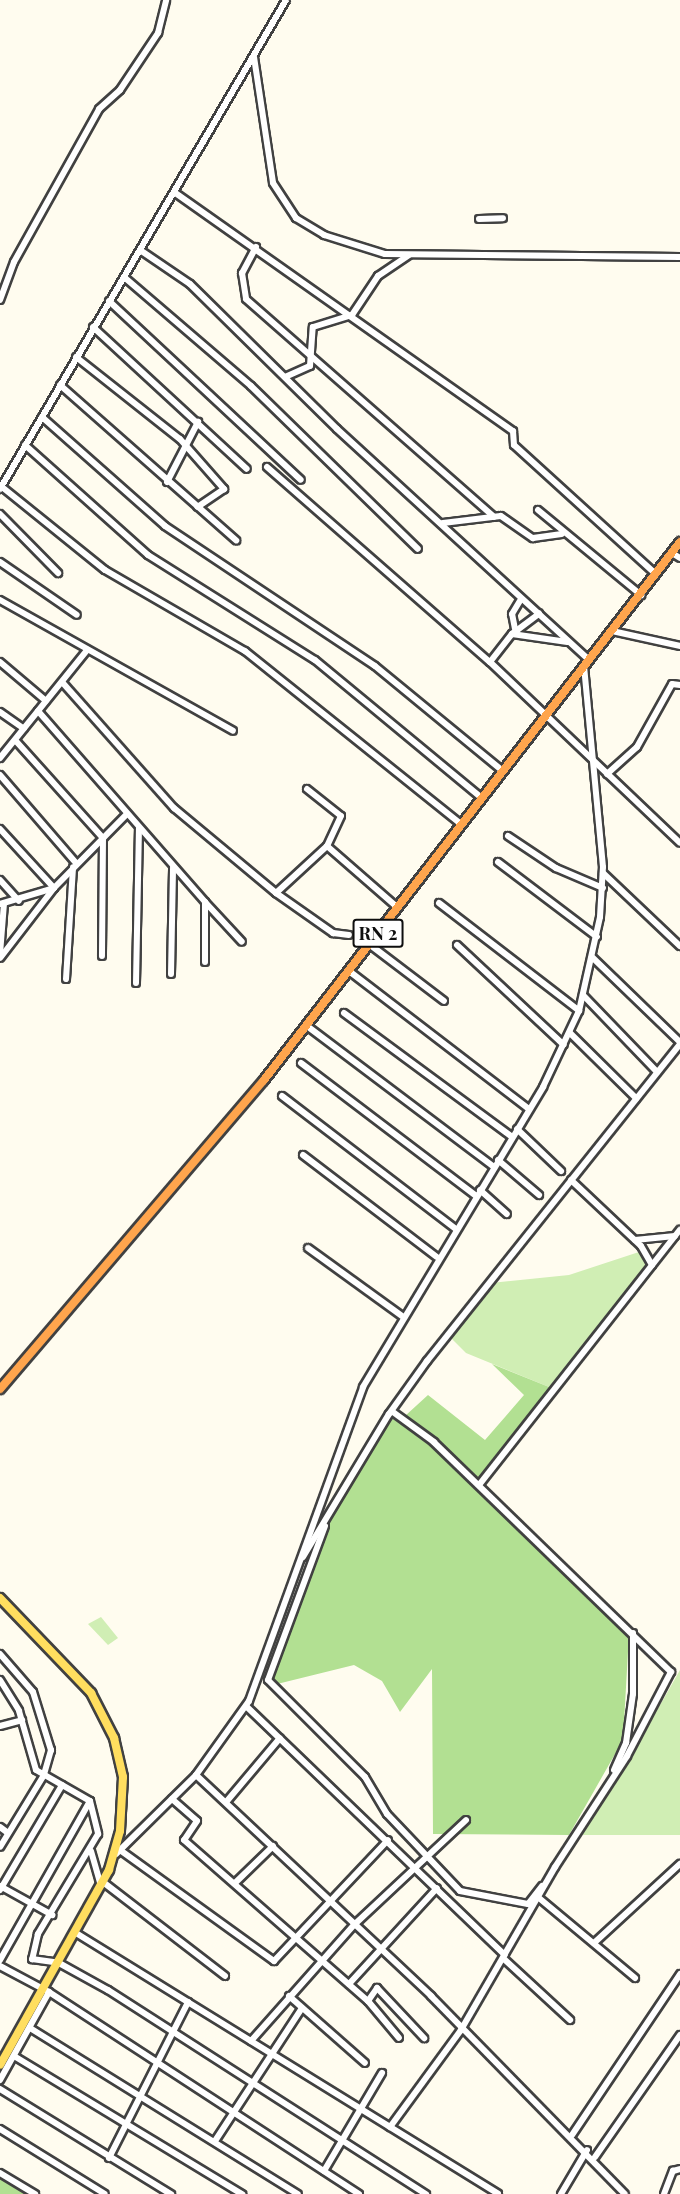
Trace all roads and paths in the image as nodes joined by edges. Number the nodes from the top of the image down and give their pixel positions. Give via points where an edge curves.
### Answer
1 (166, 0) edge
2 (286, 0) edge
3 (254, 57) junction
4 (174, 192) junction
5 (503, 218) dead end
6 (479, 219) dead end
7 (256, 247) junction
8 (140, 250) junction
9 (409, 255) junction
10 (680, 257) edge
11 (124, 277) junction
12 (0, 300) edge
13 (109, 301) junction
14 (352, 315) junction
15 (93, 327) junction
16 (76, 357) junction
17 (310, 360) junction
18 (285, 377) junction
19 (60, 385) junction
20 (42, 417) junction
21 (197, 423) junction
22 (25, 445) junction
23 (187, 446) junction
24 (267, 467) dead end
25 (248, 469) dead end
26 (301, 480) dead end
27 (167, 482) junction
28 (1, 489) edge
29 (197, 507) junction
30 (538, 510) dead end
31 (0, 514) edge
32 (494, 517) junction
33 (442, 523) junction
34 (562, 534) junction
35 (236, 540) dead end
36 (680, 542) edge
37 (418, 549) dead end
38 (676, 552) edge
39 (680, 558) edge
40 (0, 561) edge
41 (58, 573) dead end
42 (656, 574) junction
43 (641, 595) junction
44 (521, 599) junction
45 (0, 600) edge
46 (538, 614) junction
47 (77, 615) dead end
48 (612, 631) junction
49 (513, 632) junction
50 (570, 643) junction
51 (680, 646) edge
52 (87, 650) junction
53 (0, 662) edge
54 (490, 662) junction
55 (587, 663) junction
56 (62, 682) junction
57 (680, 685) edge
58 (46, 701) junction
59 (38, 711) junction
60 (0, 712) edge
61 (545, 718) junction
62 (24, 729) junction
63 (233, 731) dead end
64 (15, 740) junction
65 (0, 758) edge
66 (595, 763) junction
67 (503, 771) junction
68 (607, 774) junction
69 (0, 775) edge
70 (307, 789) dead end
71 (482, 798) junction
72 (127, 814) junction
73 (462, 825) junction
74 (139, 828) junction
75 (0, 829) edge
76 (508, 836) dead end
77 (103, 838) junction
78 (680, 843) edge
79 (327, 846) junction
80 (498, 862) dead end
81 (74, 865) junction
82 (173, 867) junction
83 (603, 873) junction
84 (0, 879) edge
85 (54, 888) junction
86 (603, 888) junction
87 (276, 893) junction
88 (19, 901) junction
89 (205, 902) junction
90 (439, 903) dead end
91 (2, 904) edge
92 (398, 908) junction
93 (349, 934) dead end
94 (597, 937) junction
95 (242, 942) dead end
96 (369, 944) junction
97 (458, 945) dead end
98 (680, 946) edge
99 (0, 954) edge
100 (102, 956) dead end
101 (0, 958) edge
102 (593, 958) junction
103 (205, 962) dead end
104 (349, 971) junction
105 (171, 974) dead end
106 (66, 979) dead end
107 (136, 983) dead end
108 (583, 995) junction
109 (444, 1001) dead end
110 (579, 1011) junction
111 (344, 1013) dead end
112 (307, 1026) junction
113 (570, 1033) junction
114 (680, 1043) edge
115 (564, 1045) junction
116 (301, 1063) dead end
117 (657, 1072) junction
118 (282, 1096) dead end
119 (636, 1098) junction
120 (530, 1108) junction
121 (517, 1129) junction
122 (512, 1137) junction
123 (303, 1155) dead end
124 (498, 1160) junction
125 (494, 1167) junction
126 (561, 1171) dead end
127 (571, 1180) junction
128 (478, 1193) junction
129 (539, 1196) dead end
130 (507, 1214) dead end
131 (456, 1230) junction
132 (678, 1233) edge
133 (633, 1239) junction
134 (308, 1248) dead end
135 (437, 1257) junction
136 (652, 1265) junction
137 (402, 1316) junction
138 (0, 1389) edge
139 (393, 1412) junction
140 (479, 1485) junction
141 (329, 1514) junction
142 (297, 1568) junction
143 (0, 1599) edge
144 (633, 1633) junction
145 (0, 1654) edge
146 (0, 1680) edge
147 (246, 1706) junction
148 (22, 1720) junction
149 (0, 1726) edge
150 (280, 1738) junction
151 (44, 1775) junction
152 (196, 1775) junction
153 (62, 1785) junction
154 (604, 1792) junction
155 (172, 1798) junction
156 (90, 1801) junction
157 (227, 1801) junction
158 (466, 1820) dead end
159 (0, 1827) edge
160 (8, 1833) junction
161 (98, 1834) junction
162 (388, 1840) junction
163 (273, 1846) junction
164 (0, 1847) edge
165 (118, 1852) junction
166 (427, 1858) junction
167 (680, 1864) edge
168 (418, 1870) junction
169 (551, 1874) junction
170 (235, 1883) junction
171 (102, 1885) junction
172 (0, 1888) edge
173 (437, 1888) junction
174 (539, 1898) junction
175 (330, 1900) junction
176 (32, 1903) junction
177 (52, 1915) junction
178 (355, 1924) junction
179 (76, 1934) junction
180 (296, 1936) junction
181 (594, 1943) junction
182 (383, 1951) junction
183 (505, 1957) junction
184 (0, 1960) edge
185 (324, 1962) junction
186 (59, 1963) junction
187 (0, 1966) edge
188 (680, 1974) edge
189 (225, 1976) dead end
190 (635, 1978) dead end
191 (349, 1984) junction
192 (46, 1990) junction
193 (289, 1996) junction
194 (368, 2001) junction
195 (188, 2002) junction
196 (302, 2008) junction
197 (570, 2020) dead end
198 (30, 2028) junction
199 (461, 2030) junction
200 (173, 2033) junction
201 (680, 2035) edge
202 (399, 2038) dead end
203 (424, 2038) dead end
204 (251, 2041) junction
205 (270, 2053) junction
206 (14, 2056) junction
207 (154, 2062) junction
208 (365, 2063) dead end
209 (0, 2065) edge
210 (382, 2073) dead end
211 (0, 2080) edge
212 (251, 2085) junction
213 (0, 2090) edge
214 (140, 2092) junction
215 (359, 2109) junction
216 (233, 2113) junction
217 (129, 2123) junction
218 (390, 2127) junction
219 (0, 2129) edge
220 (572, 2135) junction
221 (215, 2140) junction
222 (342, 2141) junction
223 (587, 2150) junction
224 (595, 2157) junction
225 (109, 2158) junction
226 (680, 2169) edge
227 (324, 2171) junction
228 (0, 2173) edge
229 (35, 2194) edge
230 (105, 2194) edge
231 (171, 2194) edge
232 (242, 2194) edge
233 (298, 2194) edge
234 (359, 2194) edge
235 (426, 2194) edge
236 (498, 2194) edge
237 (561, 2194) edge
238 (625, 2194) edge
239 (664, 2194) edge

1 - 12 street via 158,33 120,90 99,109 14,262
2 - 3 street
3 - 4 street
3 - 9 street via 273,183 296,218 324,235 374,252
4 - 7 street
4 - 8 street
5 - 6 street
7 - 14 street
7 - 17 street via 251,266 242,273 246,299
8 - 11 street
8 - 18 street via 190,284
9 - 10 street
9 - 14 street via 378,276
11 - 13 street
11 - 37 street via 251,386
13 - 15 street
13 - 26 street
14 - 17 street via 313,327
14 - 42 street via 513,431 514,445
15 - 16 street
15 - 21 street
16 - 19 street
16 - 23 street
17 - 18 street via 310,366
17 - 32 street
18 - 33 street
19 - 20 street
19 - 27 street
20 - 22 street
20 - 67 street via 165,526 375,666
21 - 23 street
21 - 25 street
22 - 28 street
22 - 71 street via 148,555 315,660
23 - 27 street
23 - 29 street via 224,489
24 - 54 street
27 - 29 street
28 - 73 street via 105,570 245,651
29 - 35 street
30 - 34 street
31 - 41 street
32 - 33 street
32 - 34 street via 533,538
33 - 44 street
34 - 43 street
36 - 38 highway, RN 2
38 - 39 street
38 - 42 highway, RN 2
40 - 47 street
42 - 43 highway, RN 2
43 - 48 highway, RN 2
44 - 46 street
44 - 49 street via 512,614
45 - 52 street
46 - 49 street
46 - 50 street
48 - 51 street
48 - 55 highway, RN 2
49 - 50 street
49 - 54 street
50 - 55 street
52 - 56 street
52 - 63 street
53 - 58 street
54 - 61 street
55 - 61 highway, RN 2
55 - 66 street
56 - 58 street
56 - 87 street via 174,808
57 - 68 street via 672,684 637,747
58 - 59 street
59 - 62 street
59 - 72 street
60 - 62 street
61 - 66 street
61 - 67 highway, RN 2
62 - 64 street
64 - 65 street
64 - 77 street
66 - 68 street
66 - 83 street
67 - 71 highway, RN 2
68 - 78 street
69 - 81 street
70 - 79 street via 341,816
71 - 73 highway, RN 2
72 - 74 street
72 - 77 street
73 - 92 highway, RN 2
74 - 82 street
74 - 107 street
75 - 85 street
76 - 86 street via 556,868
77 - 81 street
77 - 100 street
79 - 87 street
79 - 92 street
80 - 94 street
81 - 85 street
81 - 106 street
82 - 89 street
82 - 105 street
83 - 86 street
83 - 98 street
84 - 88 street
85 - 88 street
85 - 101 street
86 - 94 street
87 - 93 street via 333,933
88 - 91 street
89 - 95 street
89 - 103 street
90 - 110 street
91 - 99 street
92 - 96 highway, RN 2
94 - 102 street
96 - 104 highway, RN 2
96 - 109 street
97 - 115 street
102 - 108 street
102 - 114 street
104 - 112 highway, RN 2
104 - 120 street
108 - 110 street
108 - 117 street
110 - 113 street
111 - 122 street
112 - 125 street
112 - 138 highway, RN 2
113 - 115 street
113 - 119 street
114 - 117 street
115 - 120 street
116 - 128 street
117 - 119 street
118 - 131 street
119 - 127 street
120 - 121 street
121 - 122 street
121 - 126 street
122 - 124 street
123 - 135 street
124 - 125 street
124 - 129 street
125 - 128 street
127 - 133 street
127 - 139 street
128 - 130 street
128 - 131 street
131 - 135 street
132 - 133 street
132 - 136 street
133 - 136 street
134 - 137 street
135 - 137 street
136 - 140 street
137 - 142 street via 352,1412
139 - 140 street via 402,1414
139 - 141 street
140 - 144 street
141 - 142 street
141 - 166 street via 268,1680 365,1776 387,1814
142 - 147 street
143 - 165 main road via 86,1686 110,1730 123,1777
144 - 154 street via 635,1672 626,1743
144 - 154 street via 671,1672
145 - 151 street via 42,1710 51,1750
146 - 148 street
147 - 150 street
147 - 152 street
148 - 149 street
148 - 151 street via 35,1767
150 - 157 street
150 - 162 street
151 - 153 street
151 - 160 street
152 - 155 street
152 - 157 street
153 - 156 street
153 - 172 street
154 - 169 street
155 - 165 street
155 - 170 street via 197,1821 184,1840
156 - 161 street
156 - 176 street
157 - 163 street
158 - 166 street
159 - 160 street
160 - 164 street
161 - 171 street via 89,1856
161 - 177 street
162 - 168 street
162 - 175 street
163 - 170 street
163 - 175 street
165 - 171 main road
165 - 180 street via 274,1961
166 - 168 street
166 - 169 street via 472,1897 512,1904 528,1904
167 - 181 street
168 - 173 street
168 - 178 street
169 - 174 street
170 - 180 street
171 - 179 main road
171 - 189 street
172 - 176 street
173 - 182 street
173 - 183 street
174 - 181 street
174 - 183 street
175 - 178 street
175 - 180 street
176 - 177 street
176 - 184 street
177 - 186 street via 34,1942 32,1959
178 - 182 street
178 - 185 street
179 - 186 main road
179 - 195 street
180 - 185 street
181 - 190 street
182 - 191 street
182 - 199 street
183 - 197 street
183 - 199 street
185 - 191 street
185 - 193 street
186 - 192 main road
186 - 200 street
187 - 192 street
188 - 220 street
191 - 194 street
192 - 198 street
192 - 207 street
192 - 209 main road
193 - 196 street
193 - 204 street
194 - 202 street
194 - 203 street via 377,1988
195 - 200 street
195 - 204 street
196 - 205 street
196 - 208 street
198 - 206 street
198 - 214 street
199 - 218 street
199 - 220 street
200 - 207 street
200 - 212 street
201 - 224 street
204 - 205 street
205 - 212 street
205 - 215 street
206 - 211 street
206 - 217 street
207 - 214 street
207 - 216 street
210 - 215 street
212 - 216 street
212 - 222 street
213 - 225 street
214 - 217 street
214 - 221 street
215 - 218 street
215 - 222 street
216 - 221 street
216 - 227 street
217 - 225 street
217 - 232 street
218 - 236 street
219 - 230 street
220 - 223 street
221 - 233 street
222 - 227 street
222 - 235 street
223 - 224 street
223 - 237 street
224 - 238 street
225 - 231 street
226 - 239 street via 673,2171
227 - 234 street
228 - 229 street

